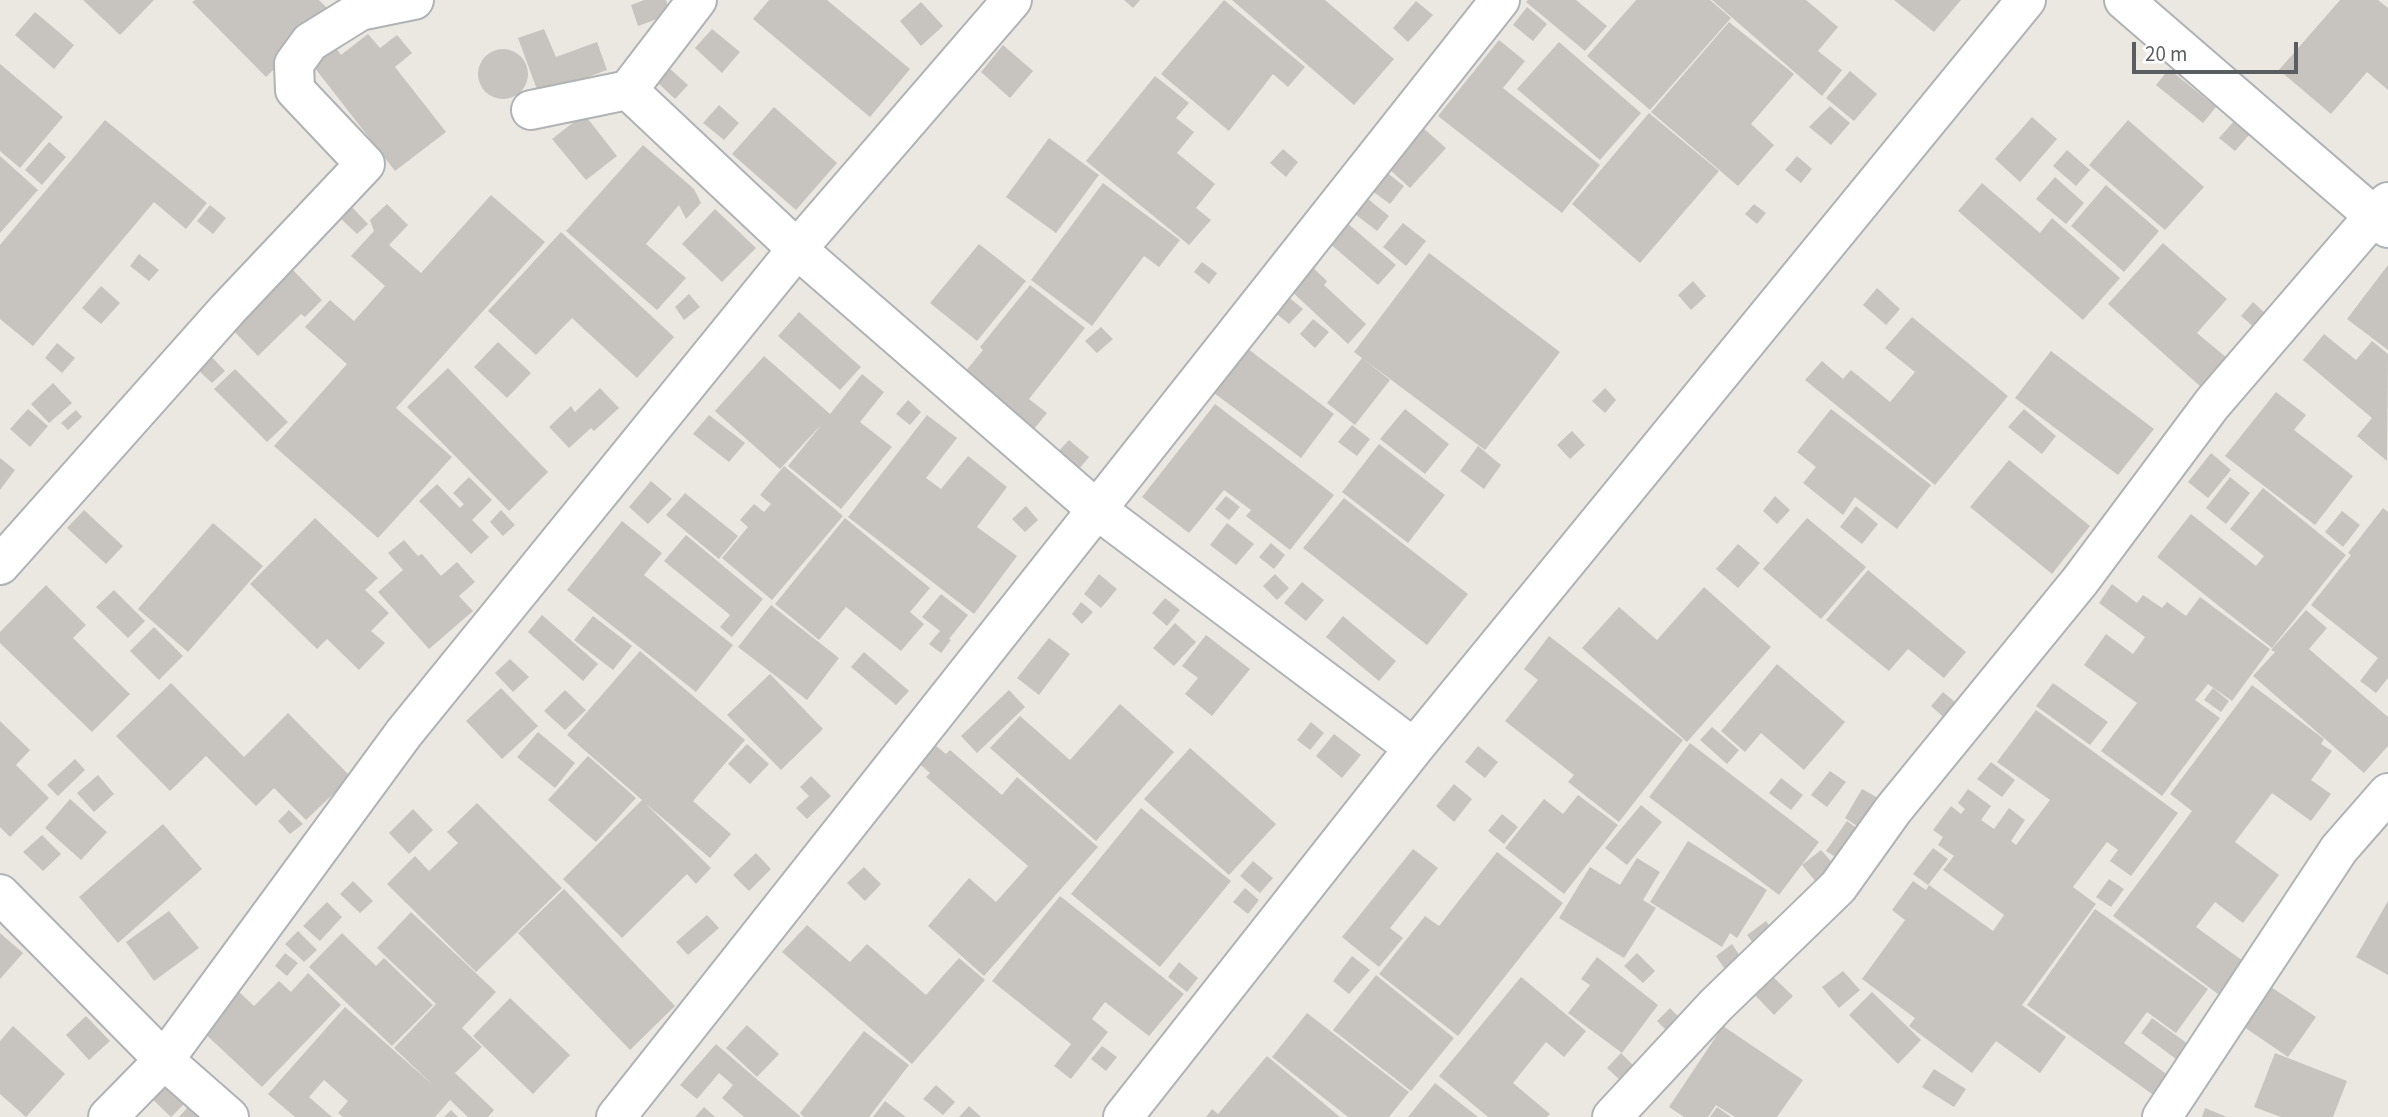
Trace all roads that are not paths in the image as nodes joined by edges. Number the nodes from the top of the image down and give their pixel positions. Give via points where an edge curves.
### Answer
1 (414, 0) edge
2 (697, 0) edge
3 (1012, 0) edge
4 (1500, 0) edge
5 (2026, 0) edge
6 (2124, 0) edge
7 (628, 90) junction
8 (531, 110) dead end
9 (2383, 215) edge
10 (797, 250) junction
11 (1096, 509) junction
12 (0, 565) edge
13 (1415, 748) junction
14 (2388, 793) edge
15 (0, 894) edge
16 (164, 1060) junction
17 (108, 1117) edge
18 (229, 1117) edge
19 (616, 1117) edge
20 (1123, 1117) edge
21 (1612, 1117) edge
22 (2162, 1117) edge

1 - 12 street via 360,10 310,42 294,64 295,90 365,164 227,310
2 - 7 street
3 - 10 street
4 - 11 street
5 - 13 street
6 - 9 street
7 - 8 street
7 - 10 street
9 - 21 street via 2212,404 2080,581 1894,810 1838,887 1716,1005
10 - 11 street
10 - 16 street via 404,733
11 - 13 street
11 - 19 street
13 - 20 street
14 - 22 street via 2339,849
15 - 16 street
16 - 17 street
16 - 18 street

